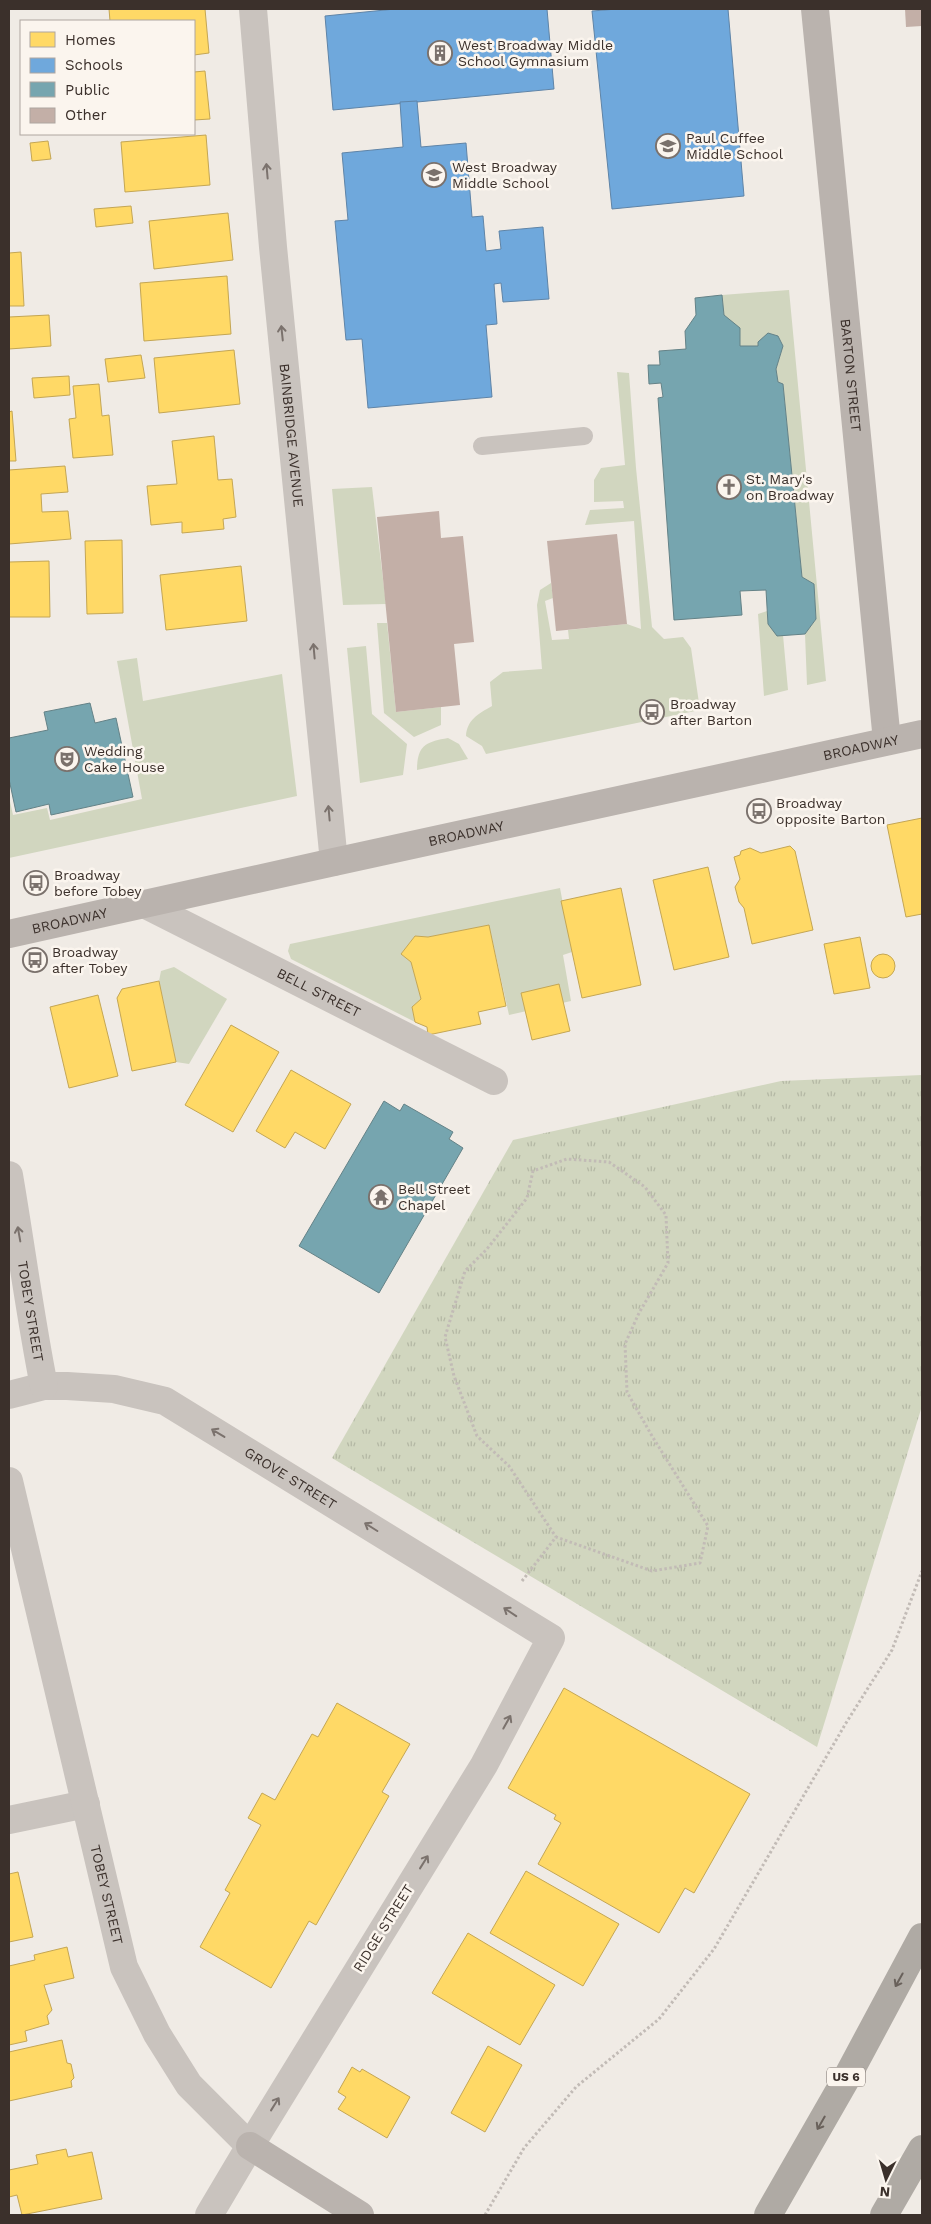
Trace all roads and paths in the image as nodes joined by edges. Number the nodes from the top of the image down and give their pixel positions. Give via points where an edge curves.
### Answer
1 (253, 9) edge
2 (816, 9) edge
3 (584, 436) dead end
4 (482, 446) dead end
5 (922, 734) edge
6 (887, 741) junction
7 (334, 862) junction
8 (144, 904) junction
9 (9, 934) edge
10 (494, 1082) dead end
11 (9, 1176) edge
12 (44, 1386) junction
13 (9, 1395) edge
14 (9, 1481) edge
15 (556, 1537) junction
16 (922, 1571) edge
17 (501, 1607) junction
18 (551, 1638) joint
19 (86, 1804) junction
20 (9, 1820) edge
21 (922, 1937) edge
22 (250, 2146) junction
23 (922, 2149) edge
24 (209, 2215) edge
25 (360, 2215) edge
26 (485, 2215) edge
27 (768, 2215) edge
28 (884, 2215) edge

7 -> 1 street, BAINBRIDGE AVENUE via 273,247
2 - 6 main road, BARTON STREET
3 - 4 lane
5 - 6 main road, BROADWAY
6 - 7 main road, BROADWAY
7 - 8 main road, BROADWAY
8 - 9 main road, BROADWAY
8 - 10 street, BELL STREET
12 -> 11 street, TOBEY STREET
12 - 13 street, GROVE STREET
17 -> 12 street, GROVE STREET via 165,1401 114,1389
14 - 19 street, TOBEY STREET
15 - 15 path via 652,1571 700,1563 708,1526 627,1392 625,1344 668,1263 666,1215 645,1187 609,1162 567,1159 533,1171 527,1198 487,1249 465,1271 445,1337 454,1376 477,1436 509,1466
15 - 17 path
16 - 26 path via 892,1650 714,1949 659,2019 576,2087 524,2148
18 -> 17 street, GROVE STREET
22 -> 18 street, RIDGE STREET via 484,1765
19 - 20 street
19 - 22 street, TOBEY STREET via 124,1966 136,1992 157,2034 189,2085
21 -> 27 highway, US 6
22 - 24 street, RIDGE STREET
22 - 25 main road, TOBEY STREET
23 - 28 highway

